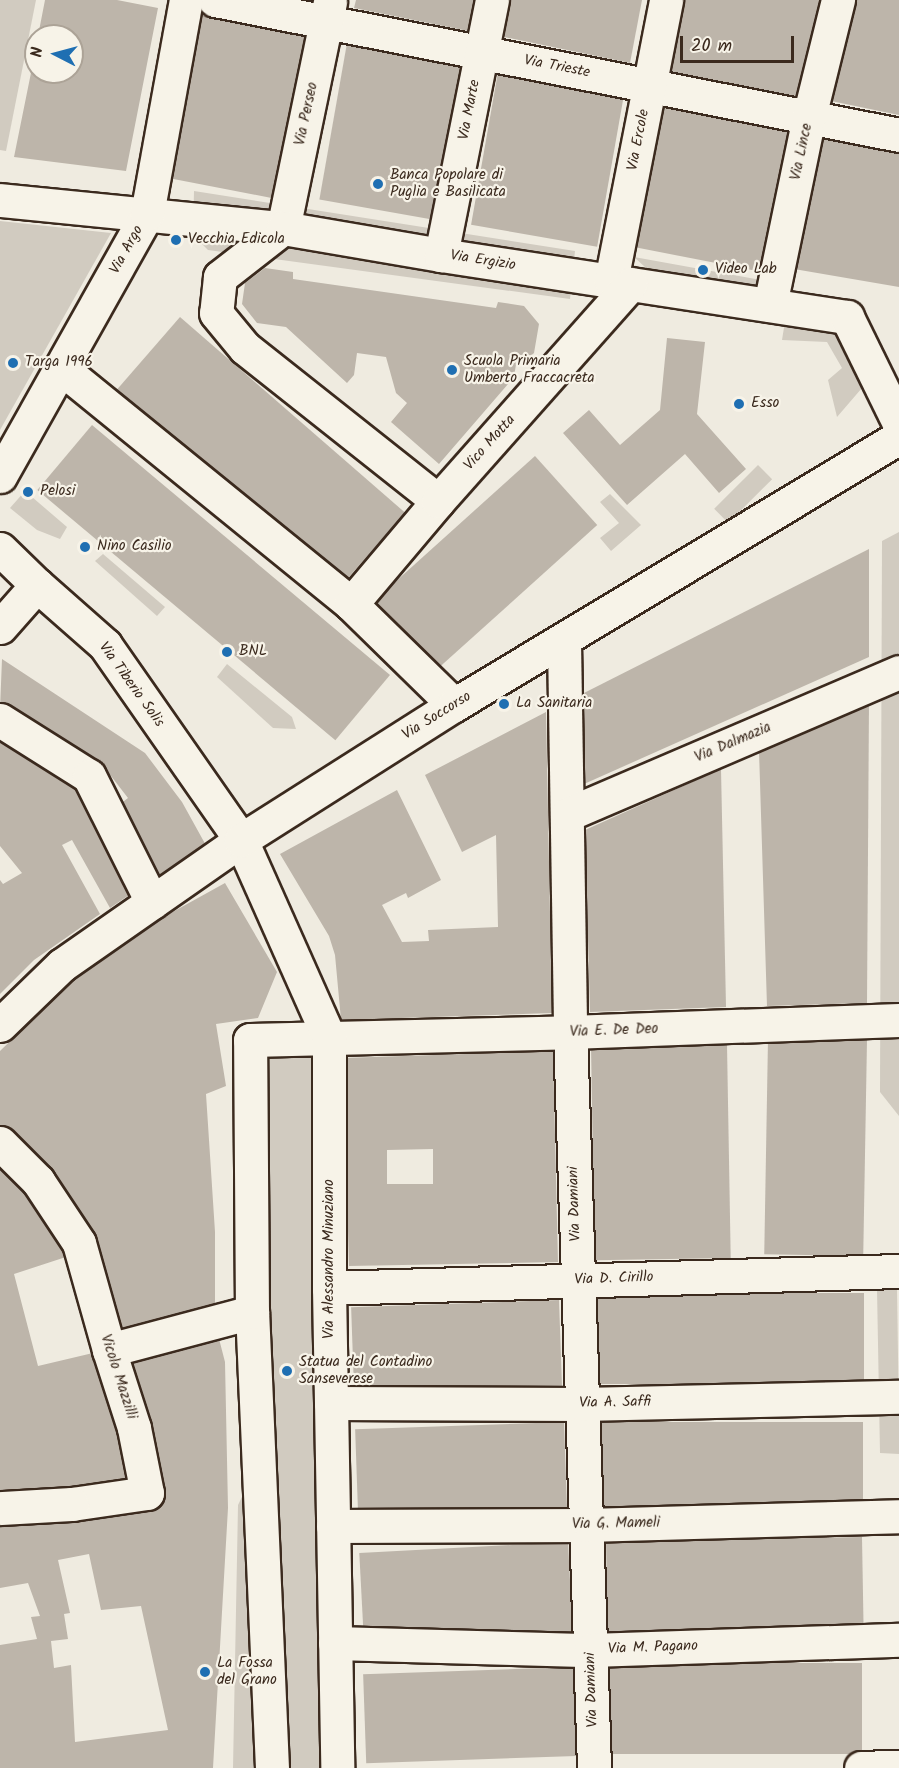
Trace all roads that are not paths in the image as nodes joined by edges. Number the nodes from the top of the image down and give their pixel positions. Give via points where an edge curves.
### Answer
1 (186, 0) edge
2 (215, 0) edge
3 (492, 0) edge
4 (666, 0) edge
5 (838, 0) edge
6 (328, 11) edge
7 (482, 52) junction
8 (650, 85) junction
9 (809, 117) junction
10 (899, 135) edge
11 (0, 200) edge
12 (147, 214) junction
13 (284, 228) junction
14 (441, 255) junction
15 (621, 282) junction
16 (770, 305) junction
17 (61, 368) junction
18 (898, 434) edge
19 (0, 476) edge
20 (438, 501) junction
21 (0, 549) edge
22 (37, 585) junction
23 (351, 604) junction
24 (0, 627) edge
25 (564, 641) junction
26 (899, 672) edge
27 (454, 705) junction
28 (0, 720) edge
29 (568, 814) junction
30 (241, 840) junction
31 (152, 902) junction
32 (899, 1020) edge
33 (0, 1025) edge
34 (570, 1032) junction
35 (329, 1038) junction
36 (0, 1143) edge
37 (899, 1271) edge
38 (577, 1280) junction
39 (329, 1288) junction
40 (252, 1312) junction
41 (109, 1350) junction
42 (899, 1397) edge
43 (331, 1403) junction
44 (582, 1404) junction
45 (0, 1508) edge
46 (899, 1516) edge
47 (586, 1525) junction
48 (333, 1526) junction
49 (899, 1640) edge
50 (335, 1643) junction
51 (591, 1650) junction
52 (899, 1767) edge
53 (272, 1768) edge
54 (337, 1768) edge
55 (594, 1768) edge
56 (861, 1768) edge

1 - 12 street, Via Argo
2 - 6 street, Via Trieste
3 - 7 street, Via Marte
4 - 8 street, Via Ercole
5 - 9 street, Via Lince
6 - 7 street, Via Trieste
6 - 13 street, Via Perseo
7 - 8 street, Via Trieste
7 - 14 street, Via Marte
8 - 9 street, Via Trieste
8 - 15 street, Via Ercole
9 - 10 street, Via Trieste
9 - 16 street, Via Lince
11 - 12 street, Via Ergizio
12 - 13 street, Via Ergizio
12 - 17 street, Via Argo
13 - 14 street, Via Ergizio
13 - 20 street via 220,277 216,313 245,348
14 - 15 street, Via Ergizio
15 - 16 street, Via Ergizio
15 - 20 street, Vico Motta
16 - 18 street, Via Ergizio via 847,317
17 - 19 street, Via Argo
17 - 23 street
18 - 25 street, Via Soccorso
20 - 23 street, Vico Motta
21 - 22 street, Via Tiberio Solis
22 - 24 street
22 - 30 street, Via Tiberio Solis via 105,645
23 - 27 street
25 - 27 street, Via Soccorso
25 - 29 street, Via Damiani
26 - 29 street, Via Dalmazia
27 - 30 street, Via Soccorso
28 - 31 street via 89,776
29 - 34 street, Via Damiani
30 - 31 street, Via Soccorso
30 - 35 street, Via Alessandro Minuziano
31 - 33 street, Via Soccorso via 62,965
32 - 34 street, Via E. De Deo
34 - 35 street, Via E. De Deo
34 - 38 street, Via Damiani
35 - 39 street, Via Alessandro Minuziano
35 - 40 street, Via E. De Deo via 250,1040
36 - 41 street, Vicolo Mazzilli via 38,1180 80,1243
37 - 38 street, Via D. Cirillo
38 - 39 street, Via D. Cirillo
38 - 44 street, Via Damiani
39 - 43 street, Via Alessandro Minuziano
40 - 41 street
40 - 53 street
41 - 45 street, Vicolo Mazzilli via 134,1428 147,1493 72,1504
42 - 44 street, Via A. Saffi
43 - 44 street, Via A. Saffi
43 - 48 street, Via Alessandro Minuziano
44 - 47 street, Via Damiani
46 - 47 street, Via G. Mameli
47 - 48 street, Via G. Mameli
47 - 51 street, Via Damiani
48 - 50 street, Via Alessandro Minuziano
49 - 51 street, Via M. Pagano
50 - 51 street, Via M. Pagano
50 - 54 street, Via Alessandro Minuziano
51 - 55 street, Via Damiani
52 - 56 street

